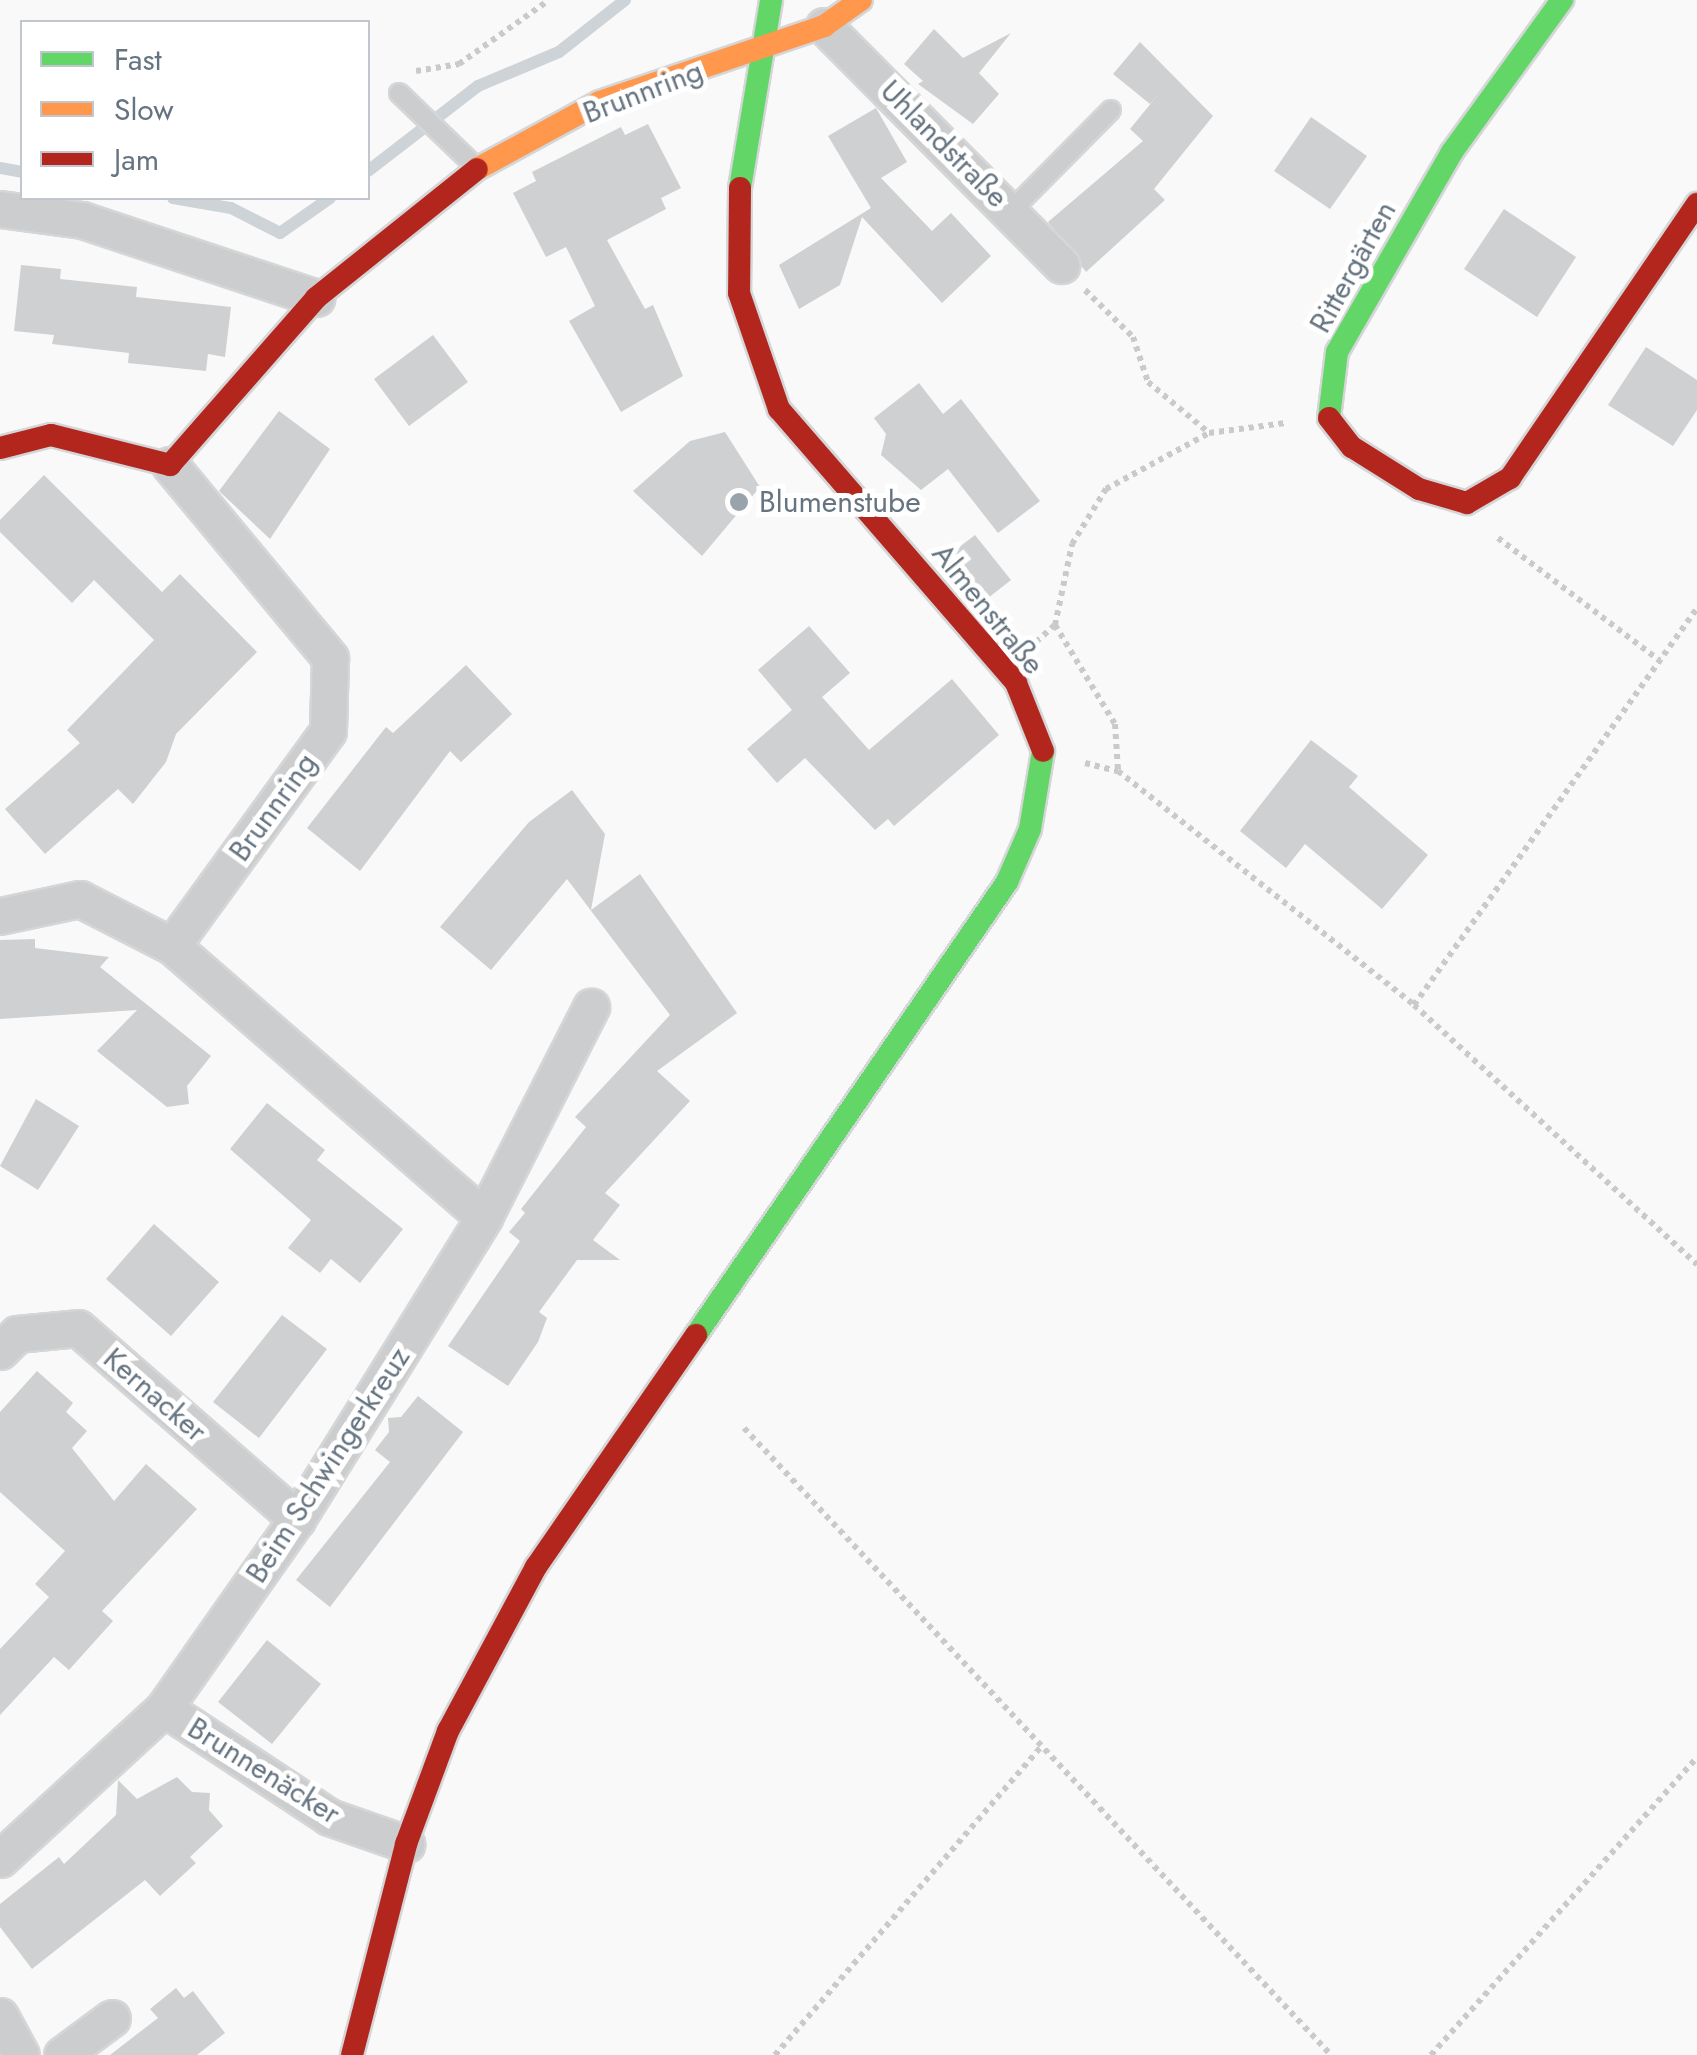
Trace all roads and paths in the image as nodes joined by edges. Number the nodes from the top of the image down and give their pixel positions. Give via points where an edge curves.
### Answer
1 (548, 0) edge
2 (771, 0) edge
3 (861, 0) edge
4 (1562, 0) edge
5 (824, 26) junction
6 (766, 48) junction
7 (405, 98) joint
8 (1111, 110) dead end
9 (477, 169) junction
10 (1697, 204) edge
11 (0, 209) edge
12 (1011, 211) junction
13 (1060, 266) joint
14 (316, 298) junction
15 (1328, 417) junction
16 (1210, 433) junction
17 (0, 448) edge
18 (170, 465) junction
19 (1467, 503) junction
20 (1697, 608) edge
21 (1054, 624) junction
22 (1660, 662) junction
23 (1006, 671) junction
24 (1044, 753) junction
25 (1118, 771) junction
26 (0, 916) edge
27 (172, 946) junction
28 (1414, 1005) junction
29 (591, 1007) dead end
30 (484, 1216) junction
31 (1697, 1264) edge
32 (0, 1351) edge
33 (744, 1428) dead end
34 (297, 1519) junction
35 (164, 1708) junction
36 (1043, 1745) junction
37 (1697, 1757) edge
38 (406, 1844) junction
39 (0, 1860) edge
40 (0, 2016) edge
41 (112, 2018) dead end
42 (21, 2055) edge
43 (62, 2055) edge
44 (352, 2055) edge
45 (774, 2055) edge
46 (1331, 2055) edge
47 (1431, 2055) edge

1 - 7 path via 459,64 414,71
2 - 6 street, Almenstraße
3 - 5 street
4 - 15 street, Rittergärten via 1452,152 1337,352
5 - 6 street
5 - 12 street, Uhlandstraße
6 - 9 street, Brunnring via 600,102
6 - 23 street, Almenstraße via 740,174 738,293 779,409
7 - 9 lane
8 - 12 lane
9 - 14 street, Brunnring
10 - 19 street via 1510,478
11 - 14 street via 82,220
12 - 13 street, Uhlandstraße
13 - 16 path via 1133,337 1148,382
14 - 18 street, Brunnring
15 - 16 path
15 - 19 street via 1352,446 1419,488
16 - 21 path via 1106,489 1072,544
17 - 18 street via 51,435
18 - 27 street, Brunnring via 330,658 328,730
19 - 22 path via 1508,549
20 - 22 path
21 - 23 path
21 - 25 path via 1116,724
22 - 28 path
23 - 24 street, Almenstraße
24 - 25 path
24 - 38 street via 1030,829 1007,882 536,1567 448,1730
25 - 28 path
26 - 27 street via 80,899
27 - 30 street
28 - 31 path
29 - 30 street, Beim Schwingerkreuz
30 - 34 street, Beim Schwingerkreuz
32 - 34 street, Kernacker via 16,1334 78,1328
33 - 36 path
34 - 35 street, Beim Schwingerkreuz
35 - 38 street, Brunnenäcker via 329,1817
35 - 39 street, Brunnenäcker
36 - 45 path
36 - 46 path
37 - 47 path
38 - 44 street
40 - 42 street
41 - 43 street

